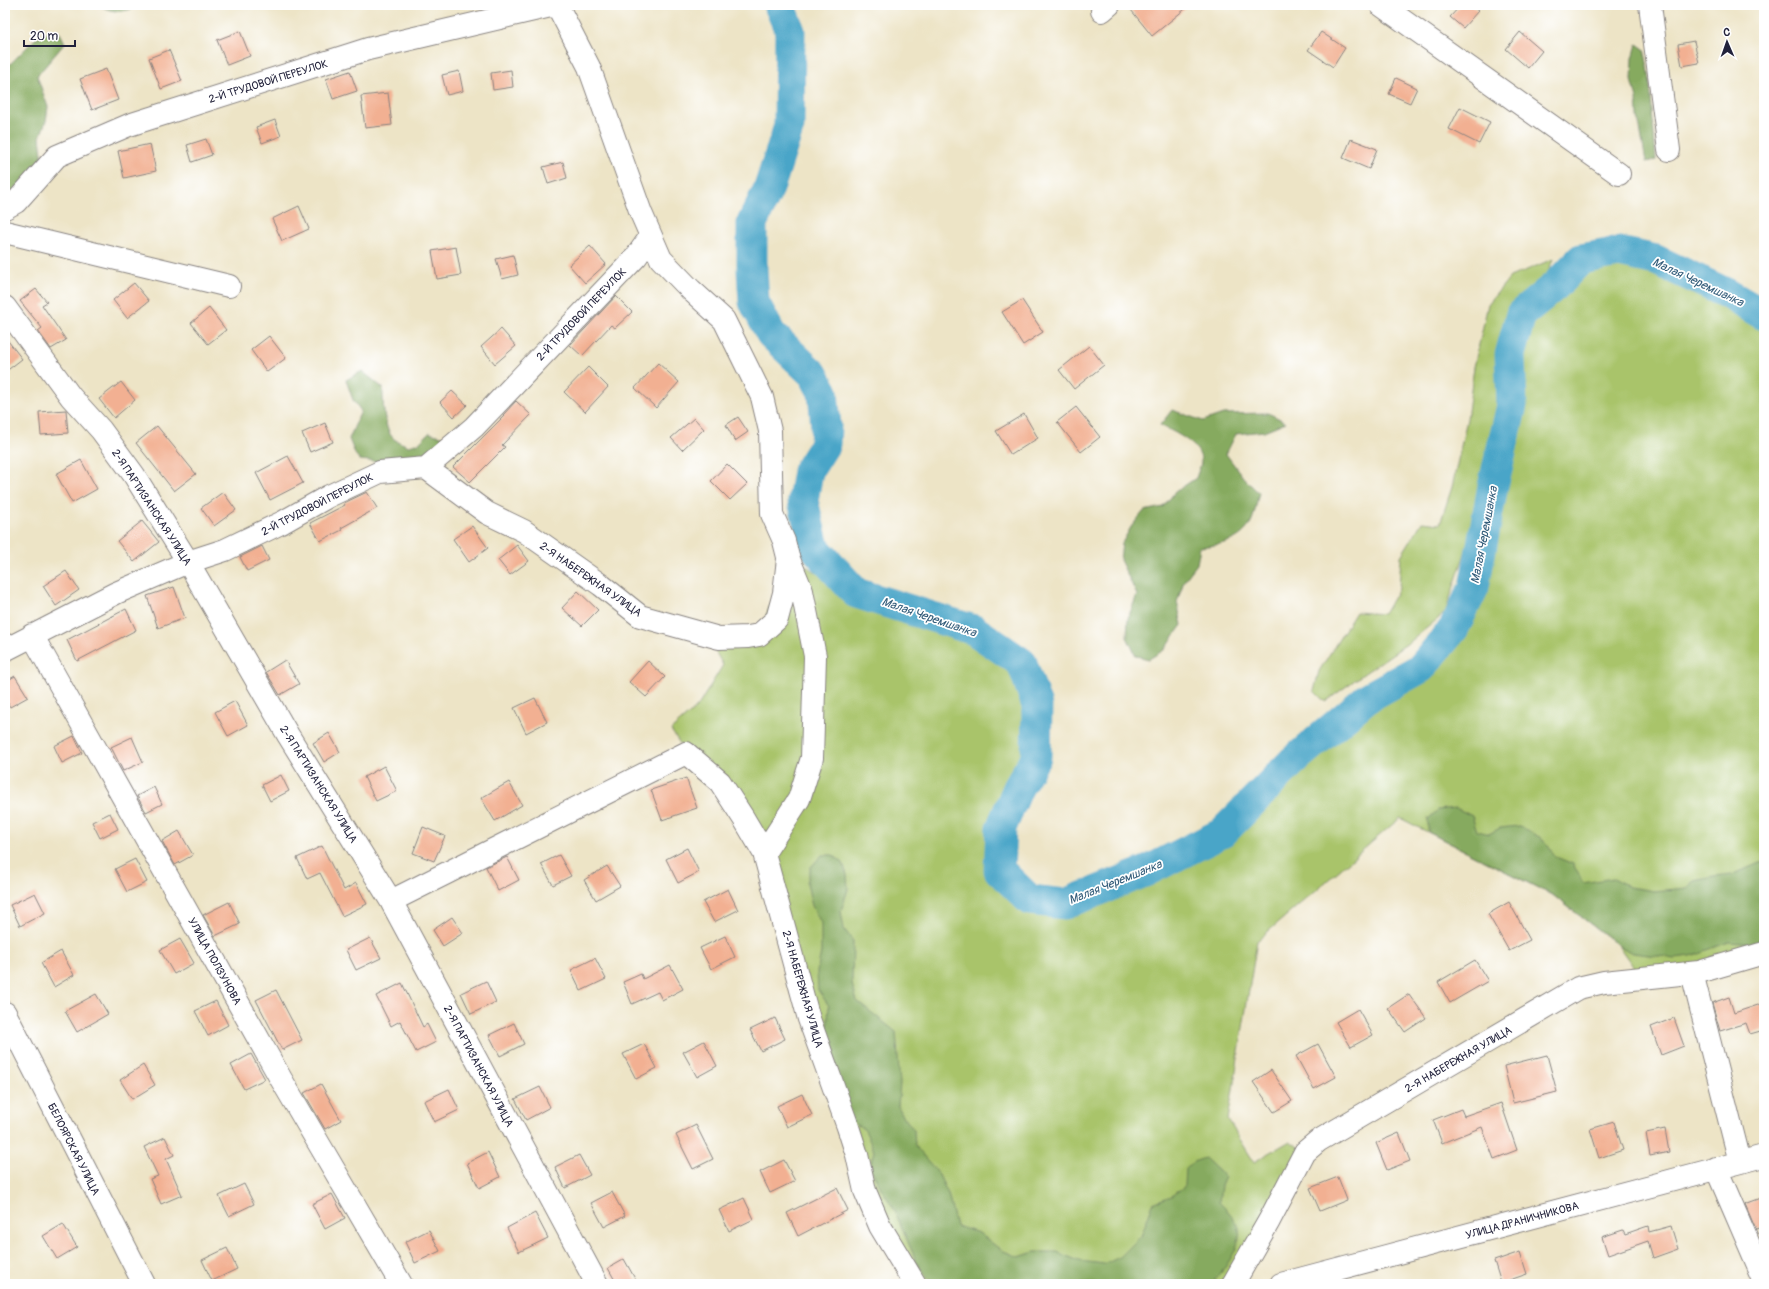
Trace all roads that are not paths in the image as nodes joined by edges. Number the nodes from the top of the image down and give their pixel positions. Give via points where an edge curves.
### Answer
1 (556, 5) edge
2 (1381, 5) edge
3 (1650, 5) edge
4 (1669, 150) dead end
5 (1619, 174) dead end
6 (5, 208) edge
7 (5, 232) edge
8 (651, 236) junction
9 (229, 286) dead end
10 (5, 307) edge
11 (426, 468) junction
12 (788, 557) junction
13 (188, 562) junction
14 (32, 635) junction
15 (5, 650) edge
16 (764, 853) junction
17 (391, 901) junction
18 (1764, 953) edge
19 (1692, 973) junction
20 (5, 1013) edge
21 (1764, 1156) edge
22 (1740, 1162) junction
23 (1716, 1168) junction
24 (1764, 1279) edge
25 (144, 1284) edge
26 (401, 1284) edge
27 (597, 1284) edge
28 (915, 1284) edge
29 (1233, 1284) edge
30 (1281, 1284) edge

1 - 6 street, 2-Й ТРУДОВОЙ ПЕРЕУЛОК via 368,49 129,125 57,156 16,202
1 - 8 street via 589,67
2 - 5 street
3 - 4 street
7 - 9 street
8 - 11 street, 2-Й ТРУДОВОЙ ПЕРЕУЛОК via 636,257 474,427
8 - 12 street via 661,259 724,320 762,397 770,431 772,514
10 - 13 street, 2-Я ПАРТИЗАНСКАЯ УЛИЦА via 70,397 101,430 134,475
11 - 12 street, 2-Я НАБЕРЕЖНАЯ УЛИЦА via 486,513 524,531 601,584 640,616 719,638 748,638 760,635 777,619 784,593
11 - 13 street, 2-Й ТРУДОВОЙ ПЕРЕУЛОК via 380,472 225,550
12 - 16 street via 802,591 815,656 812,758 799,799
13 - 14 street, 2-Й ТРУДОВОЙ ПЕРЕУЛОК
13 - 17 street, 2-Я ПАРТИЗАНСКАЯ УЛИЦА via 288,735
14 - 15 street, 2-Й ТРУДОВОЙ ПЕРЕУЛОК
14 - 26 street, УЛИЦА ПОЛЗУНОВА via 281,1079
16 - 17 street, 2-Я НАБЕРЕЖНАЯ УЛИЦА via 720,782 686,753
16 - 28 street, 2-Я НАБЕРЕЖНАЯ УЛИЦА via 809,1019 848,1127 865,1191 880,1226
17 - 27 street, 2-Я ПАРТИЗАНСКАЯ УЛИЦА
18 - 19 street, 2-Я НАБЕРЕЖНАЯ УЛИЦА
19 - 22 street
19 - 29 street, 2-Я НАБЕРЕЖНАЯ УЛИЦА via 1604,982 1578,988 1318,1141 1305,1152
20 - 25 street, БЕЛОЯРСКАЯ УЛИЦА
21 - 22 street, УЛИЦА ДРАНИЧНИКОВА
22 - 23 street, УЛИЦА ДРАНИЧНИКОВА
23 - 24 street
23 - 30 street, УЛИЦА ДРАНИЧНИКОВА

